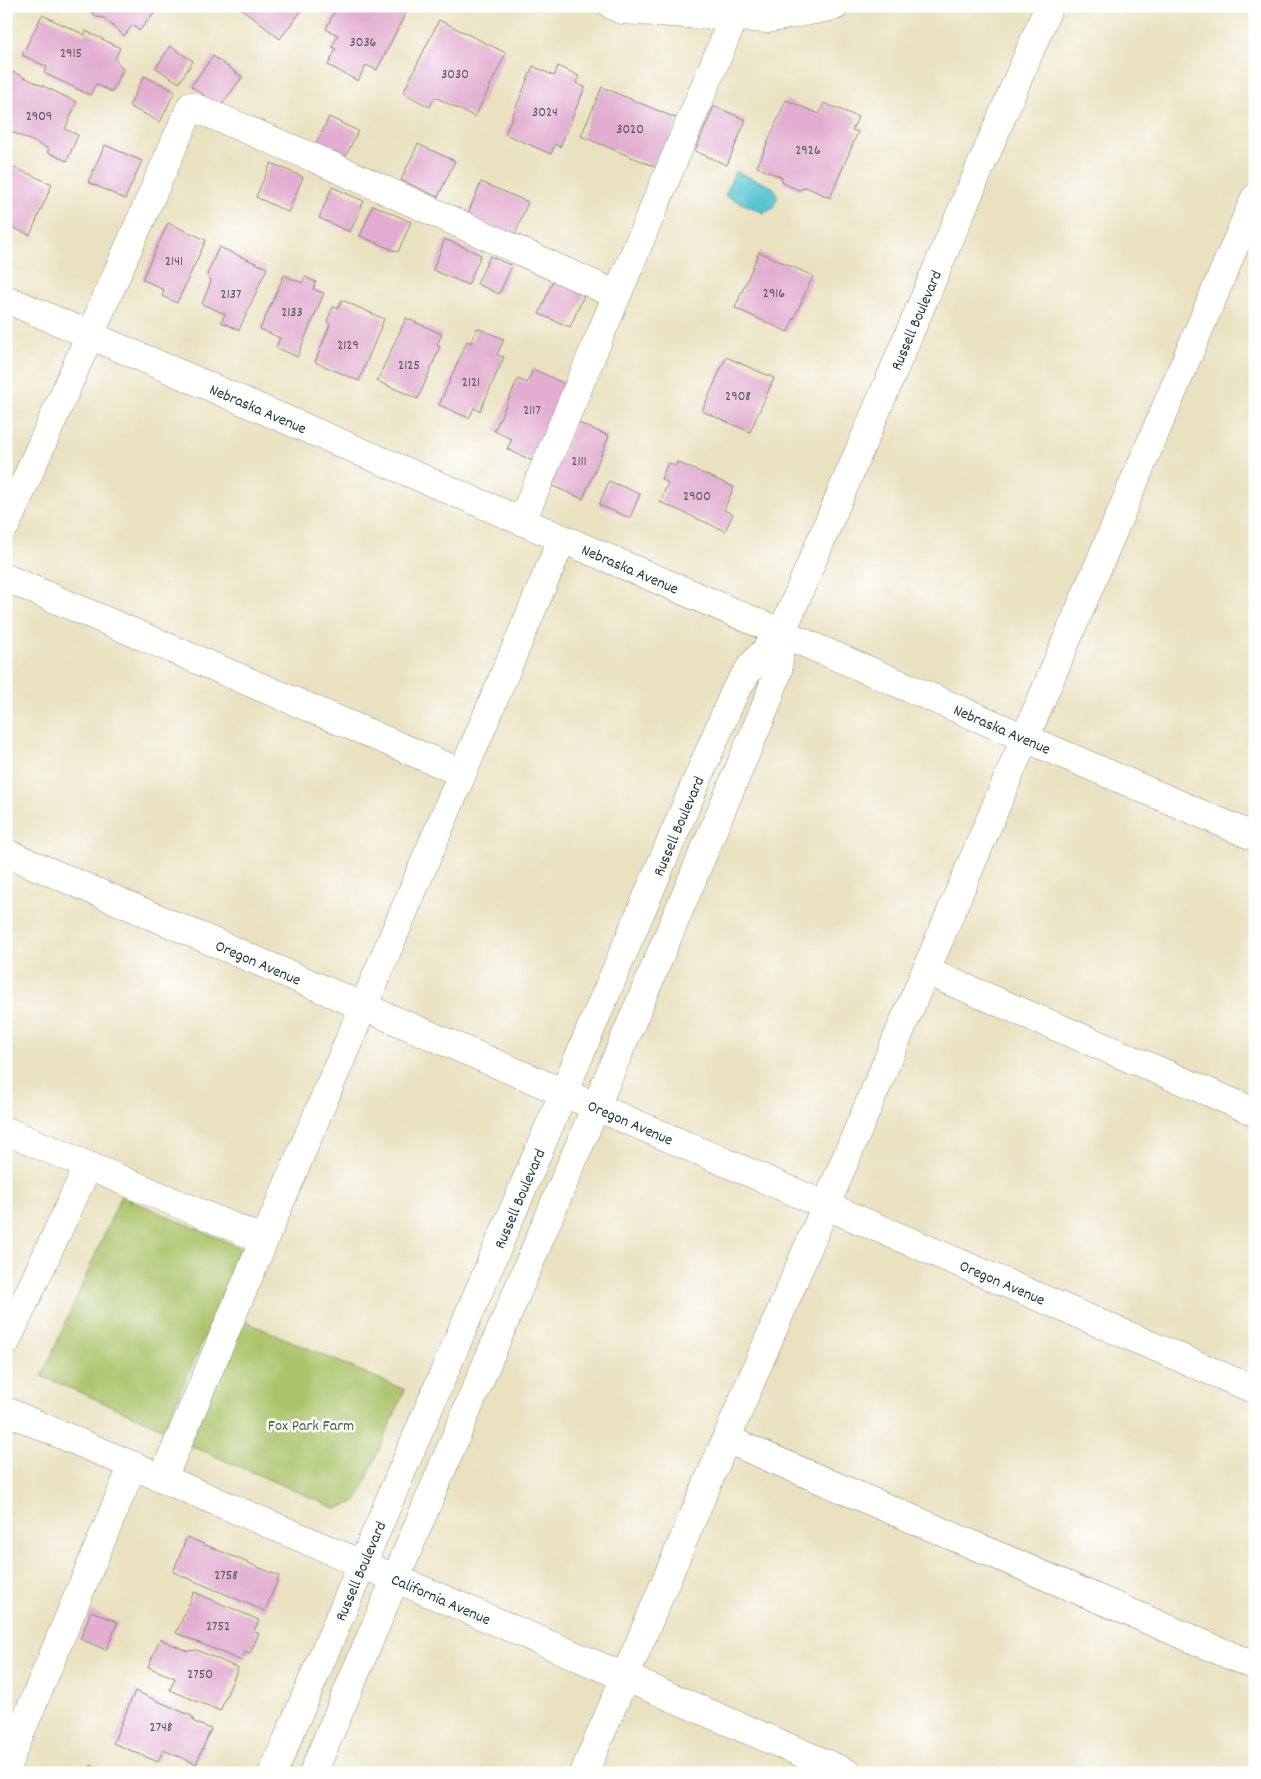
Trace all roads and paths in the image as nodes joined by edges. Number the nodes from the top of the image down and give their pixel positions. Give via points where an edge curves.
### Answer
1 (613, 6) edge
2 (835, 6) edge
3 (1049, 6) edge
4 (734, 17) junction
5 (1255, 198) edge
6 (617, 295) junction
7 (6, 299) edge
8 (90, 335) junction
9 (522, 521) junction
10 (6, 525) edge
11 (562, 539) junction
12 (6, 578) edge
13 (781, 634) junction
14 (1024, 738) junction
15 (462, 773) junction
16 (1255, 837) edge
17 (6, 853) edge
18 (926, 971) junction
19 (363, 1006) junction
20 (563, 1093) junction
21 (596, 1106) junction
22 (1255, 1112) edge
23 (6, 1131) edge
24 (88, 1166) junction
25 (826, 1205) junction
26 (264, 1240) junction
27 (6, 1342) edge
28 (1255, 1390) edge
29 (6, 1411) edge
30 (726, 1440) junction
31 (133, 1465) junction
32 (163, 1478) junction
33 (362, 1564) junction
34 (396, 1578) junction
35 (1255, 1666) edge
36 (625, 1677) junction
37 (6, 1768) edge
38 (273, 1773) edge
39 (313, 1773) edge
40 (584, 1773) edge
41 (848, 1773) edge

1 - 4 street via 622,10
2 - 4 street via 767,19
3 - 13 street, Russell Boulevard
4 - 6 street
5 - 14 street
6 - 8 street via 191,106
6 - 9 street
7 - 8 street, Nebraska Avenue
8 - 9 street, Nebraska Avenue
8 - 10 street
9 - 11 street, Nebraska Avenue
11 - 13 street, Nebraska Avenue
11 - 15 street
12 - 15 street
13 - 14 street, Nebraska Avenue
13 - 20 street, Russell Boulevard via 752,665 735,691
13 - 21 street, Russell Boulevard via 778,671 767,703
14 - 16 street, Nebraska Avenue
14 - 18 street
15 - 19 street
17 - 19 street, Oregon Avenue
18 - 22 street
18 - 25 street
19 - 20 street, Oregon Avenue
19 - 26 street
20 - 21 street, Oregon Avenue
20 - 33 street, Russell Boulevard
21 - 25 street, Oregon Avenue
21 - 34 street, Russell Boulevard
23 - 24 street
24 - 26 street
24 - 27 street
25 - 28 street, Oregon Avenue
25 - 30 street
26 - 32 street
29 - 31 street, California Avenue
30 - 35 street
30 - 36 street
31 - 32 street, California Avenue
31 - 37 street
32 - 33 street, California Avenue
33 - 34 street, California Avenue
33 - 38 street, Russell Boulevard
34 - 36 street, California Avenue
34 - 39 street, Russell Boulevard
36 - 40 street
36 - 41 street, California Avenue

